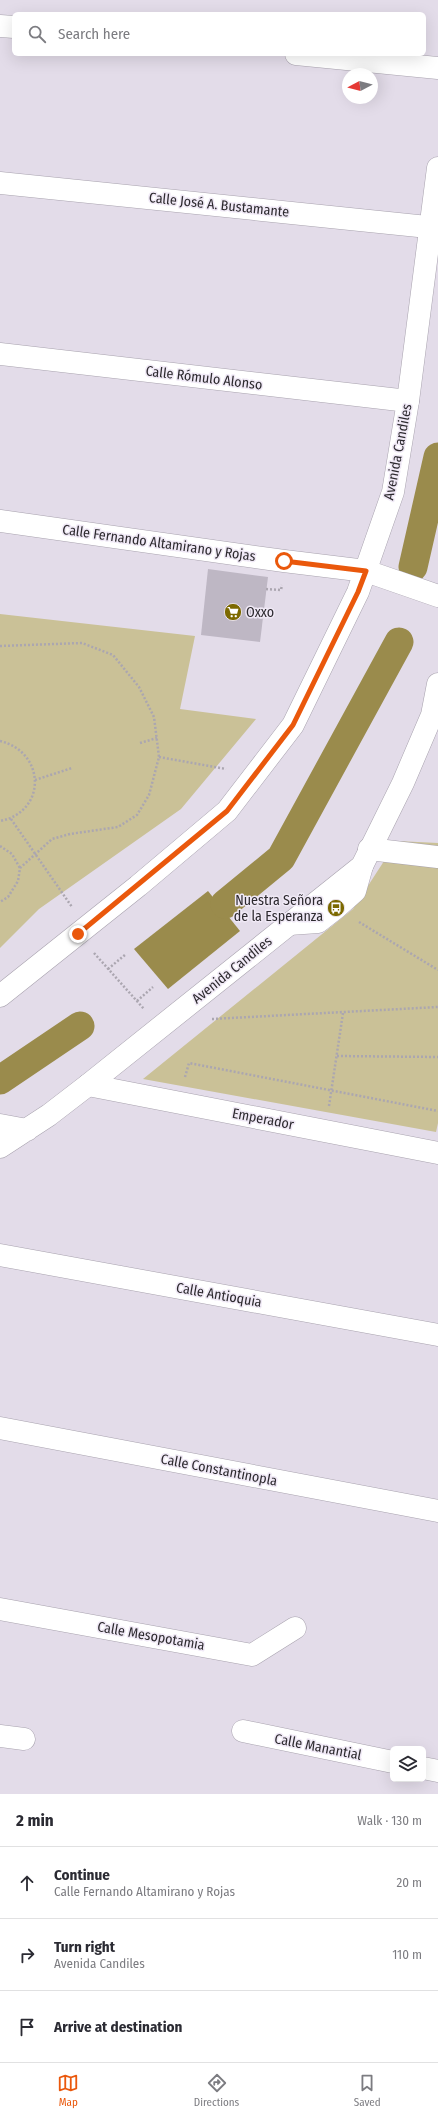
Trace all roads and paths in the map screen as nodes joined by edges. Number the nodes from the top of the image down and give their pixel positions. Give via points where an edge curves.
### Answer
1 (0, 26) edge
2 (12, 27) edge
3 (316, 56) edge
4 (438, 68) edge
5 (438, 176) edge
6 (0, 183) edge
7 (434, 228) edge
8 (432, 270) edge
9 (438, 306) edge
10 (418, 322) junction
11 (0, 354) edge
12 (408, 401) junction
13 (0, 521) edge
14 (366, 571) junction
15 (282, 582) dead end
16 (266, 589) dead end
17 (437, 596) edge
18 (0, 646) edge
19 (438, 684) edge
20 (157, 738) junction
21 (0, 741) edge
22 (140, 743) dead end
23 (160, 757) junction
24 (72, 768) dead end
25 (254, 775) junction
26 (35, 780) junction
27 (11, 819) junction
28 (0, 821) edge
29 (0, 846) edge
30 (35, 853) junction
31 (365, 857) junction
32 (438, 857) edge
33 (20, 868) junction
34 (0, 902) edge
35 (336, 908) junction
36 (290, 924) junction
37 (86, 928) junction
38 (126, 954) dead end
39 (100, 960) dead end
40 (108, 969) junction
41 (438, 970) edge
42 (153, 987) dead end
43 (0, 996) edge
44 (137, 1001) junction
45 (140, 1006) dead end
46 (438, 1007) edge
47 (343, 1013) junction
48 (208, 1020) dead end
49 (336, 1056) junction
50 (438, 1057) edge
51 (88, 1085) junction
52 (332, 1089) junction
53 (180, 1103) junction
54 (438, 1110) edge
55 (0, 1125) edge
56 (27, 1130) junction
57 (325, 1130) junction
58 (0, 1147) edge
59 (438, 1153) edge
60 (0, 1255) edge
61 (438, 1335) edge
62 (0, 1428) edge
63 (438, 1512) edge
64 (0, 1609) edge
65 (295, 1628) dead end
66 (243, 1731) dead end
67 (0, 1736) edge
68 (24, 1739) dead end
69 (390, 1761) edge
70 (426, 1769) edge
71 (438, 1771) edge

1 - 2 street
3 - 4 street
5 - 7 street, Avenida Candiles
6 - 7 street, Calle José A. Bustamante
7 - 8 street, Avenida Candiles
8 - 10 street, Avenida Candiles
9 - 10 street
10 - 12 street, Avenida Candiles
11 - 12 street, Calle Rómulo Alonso
12 - 14 street, Avenida Candiles via 393,492
13 - 14 street, Calle Fernando Altamirano y Rojas
14 - 17 street, Calle Fernando Altamirano y Rojas
14 - 25 street, Avenida Candiles via 293,725
15 - 16 path via 281,590
18 - 20 path via 82,643 113,655 139,687 154,717
19 - 31 street, Avenida Candiles via 432,715 403,783
20 - 22 path
20 - 23 path
21 - 26 path via 24,752 32,765
23 - 25 path
23 - 30 path via 149,795 137,815 118,827 52,839
24 - 26 path
25 - 37 street, Avenida Candiles via 227,811
26 - 27 path via 33,796 24,810
27 - 28 path
27 - 30 path
29 - 33 path via 12,854
30 - 33 path
30 - 37 path
31 - 32 street
31 - 35 street via 356,891
31 - 36 street, Avenida Candiles
33 - 34 path via 18,880 8,898
35 - 36 street via 318,922
35 - 41 path
36 - 51 street, Avenida Candiles
37 - 43 street, Avenida Candiles
38 - 40 path
39 - 40 path
40 - 44 path
42 - 44 path
44 - 45 path
46 - 47 path
47 - 48 path
47 - 49 path
49 - 50 path
49 - 52 path
51 - 53 street, Emperador
51 - 56 street, Avenida Candiles
52 - 53 path via 189,1063
52 - 54 path
52 - 57 path
53 - 57 street, Emperador
55 - 56 street
56 - 58 street, Avenida Candiles
57 - 59 street, Emperador
60 - 61 street, Calle Antioquia
62 - 63 street, Calle Constantinopla
64 - 65 street, Calle Mesopotamia via 252,1655
66 - 69 street, Calle Manantial
67 - 68 street
70 - 71 street

